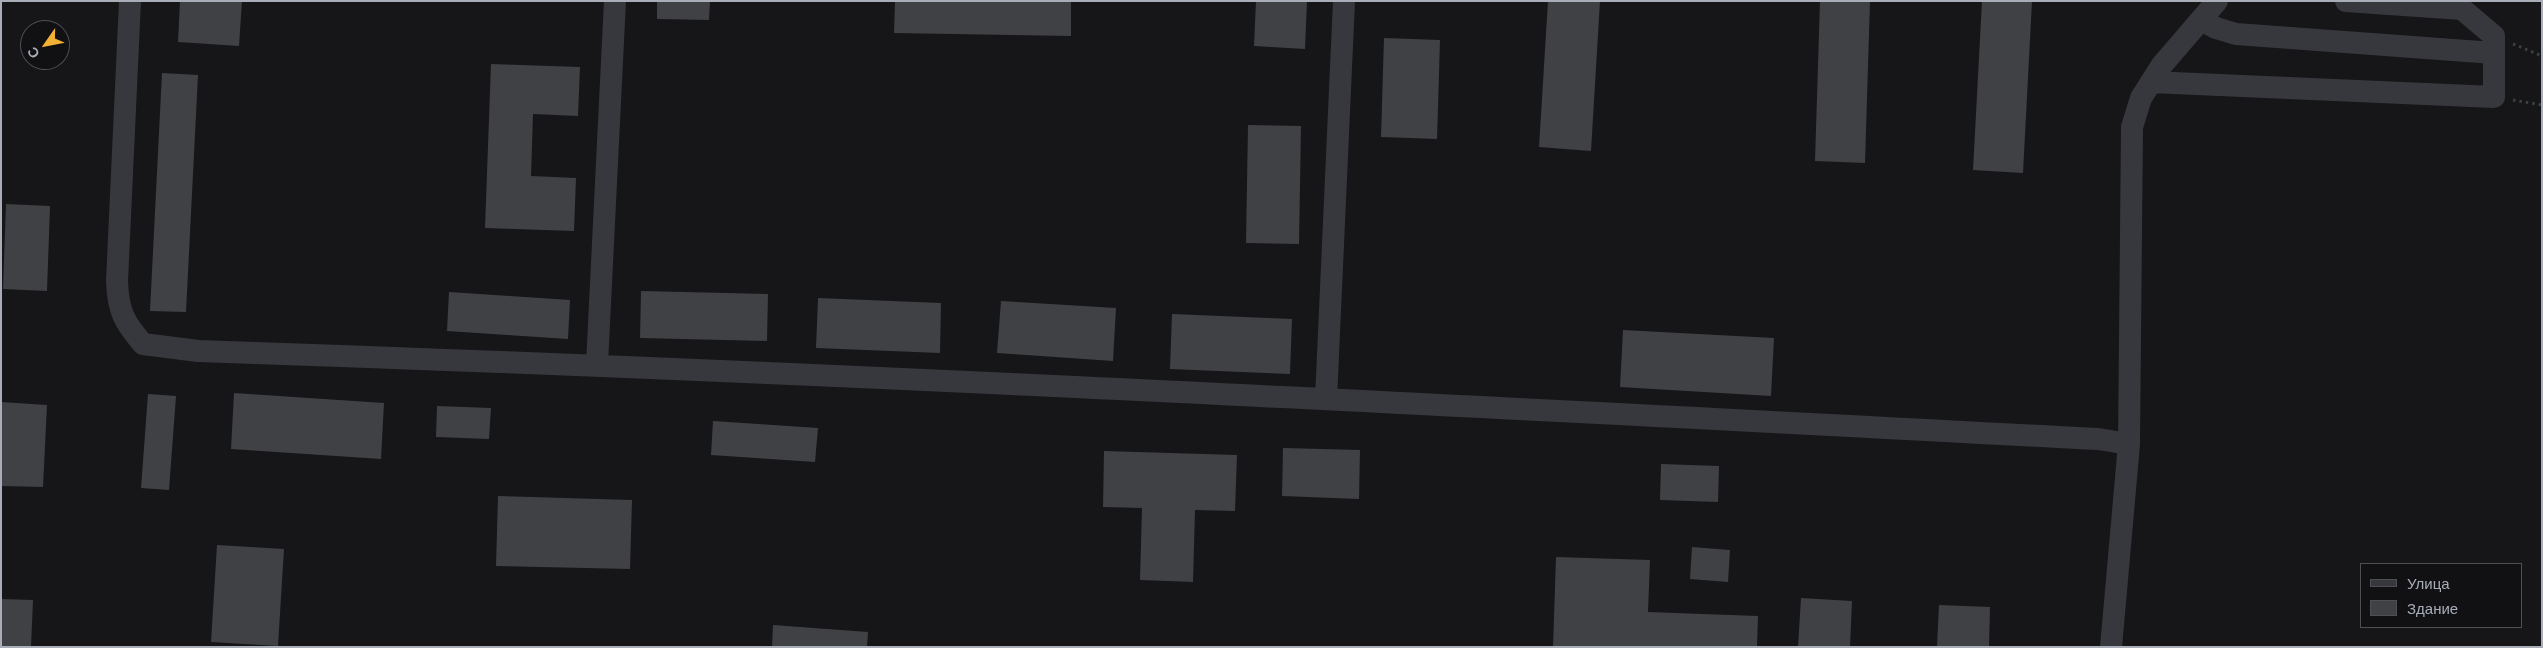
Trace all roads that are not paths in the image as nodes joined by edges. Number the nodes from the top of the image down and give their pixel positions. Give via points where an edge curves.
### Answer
1 (130, 1) edge
2 (615, 1) edge
3 (1344, 1) edge
4 (2217, 1) edge
5 (2346, 1) edge
6 (2201, 20) junction
7 (2494, 45) junction
8 (2152, 82) junction
9 (597, 364) junction
10 (1326, 399) junction
11 (2128, 444) junction
12 (2110, 647) edge

1 - 9 street via 117,281 118,304 126,325 143,344 198,351
2 - 9 street
3 - 10 street
4 - 6 street
5 - 7 street via 2462,9
6 - 7 street via 2236,34
6 - 8 street
7 - 8 street via 2494,97
8 - 11 street via 2142,98 2132,127
9 - 10 street
10 - 11 street via 2098,439
11 - 12 street

